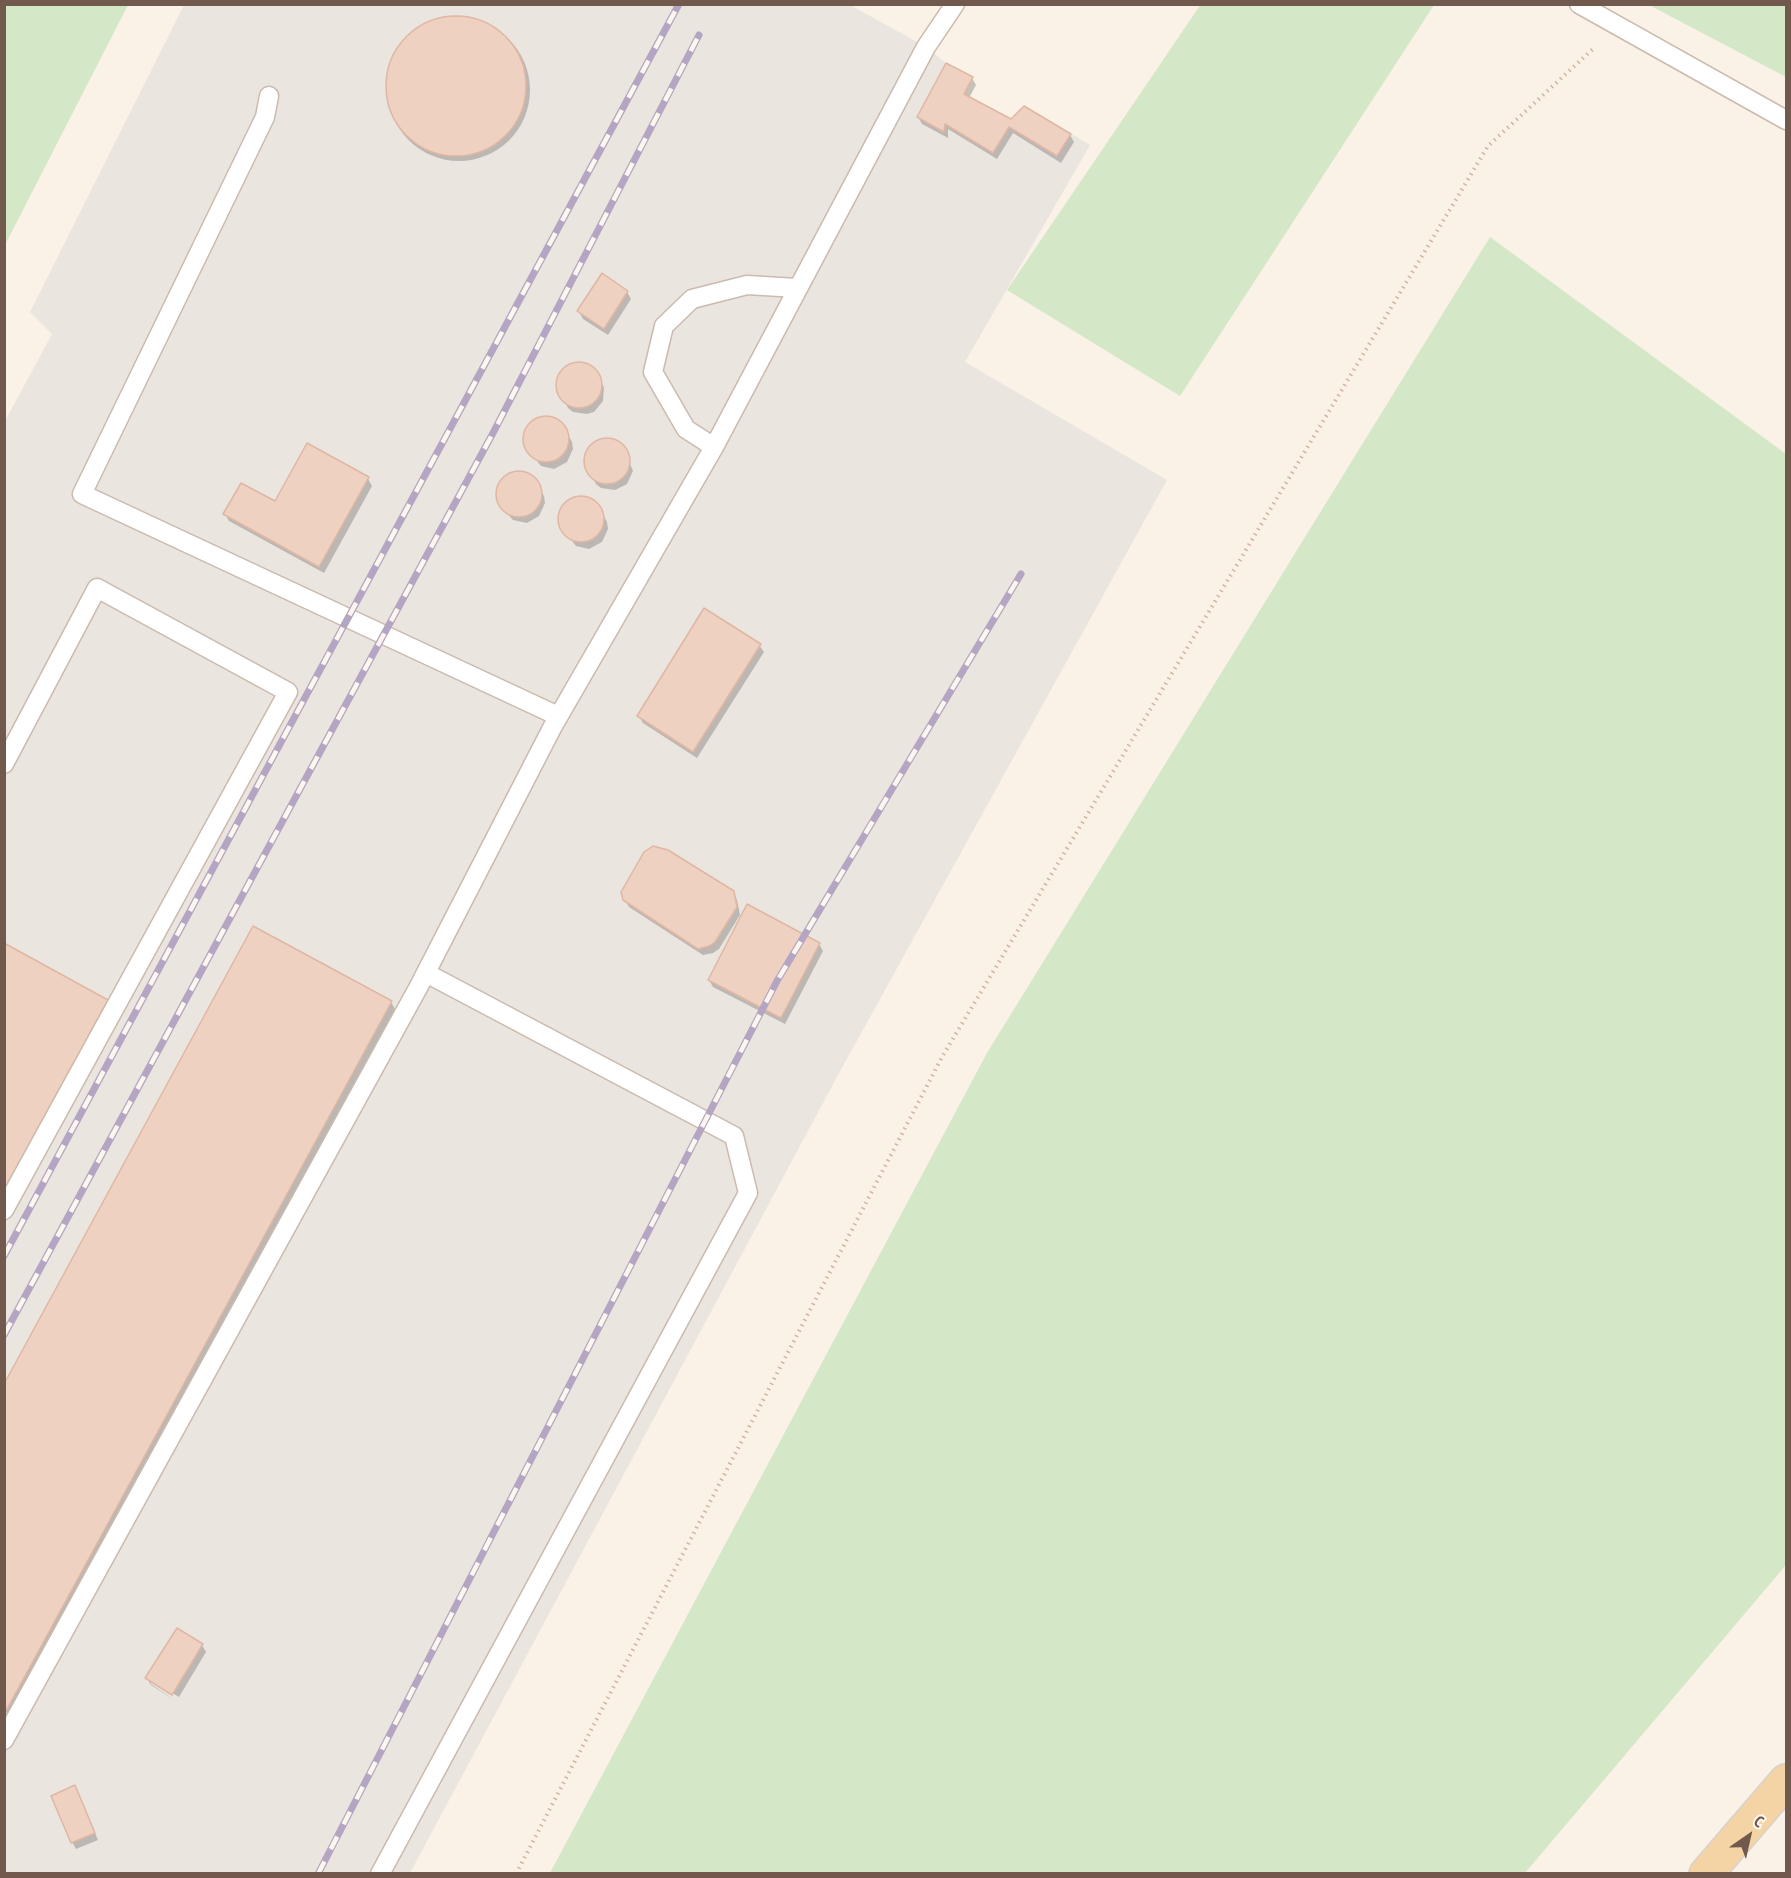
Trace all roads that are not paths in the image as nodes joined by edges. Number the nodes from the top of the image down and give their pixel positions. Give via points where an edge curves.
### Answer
1 (955, 4) edge
2 (1579, 4) edge
3 (269, 96) dead end
4 (1786, 120) edge
5 (797, 288) junction
6 (714, 447) junction
7 (558, 716) junction
8 (4, 764) edge
9 (426, 973) junction
10 (4, 1210) edge
11 (4, 1740) edge
12 (1786, 1781) edge
13 (380, 1874) edge
14 (1706, 1874) edge

1 - 5 lane via 926,47
2 - 4 lane
3 - 7 lane via 265,117 82,494
5 - 6 lane
5 - 6 lane via 747,285 692,298 664,326 652,372 686,429
6 - 7 lane
7 - 9 lane
8 - 10 lane via 97,588 288,692
9 - 11 lane
9 - 13 lane via 734,1136 748,1193
12 - 14 main road

